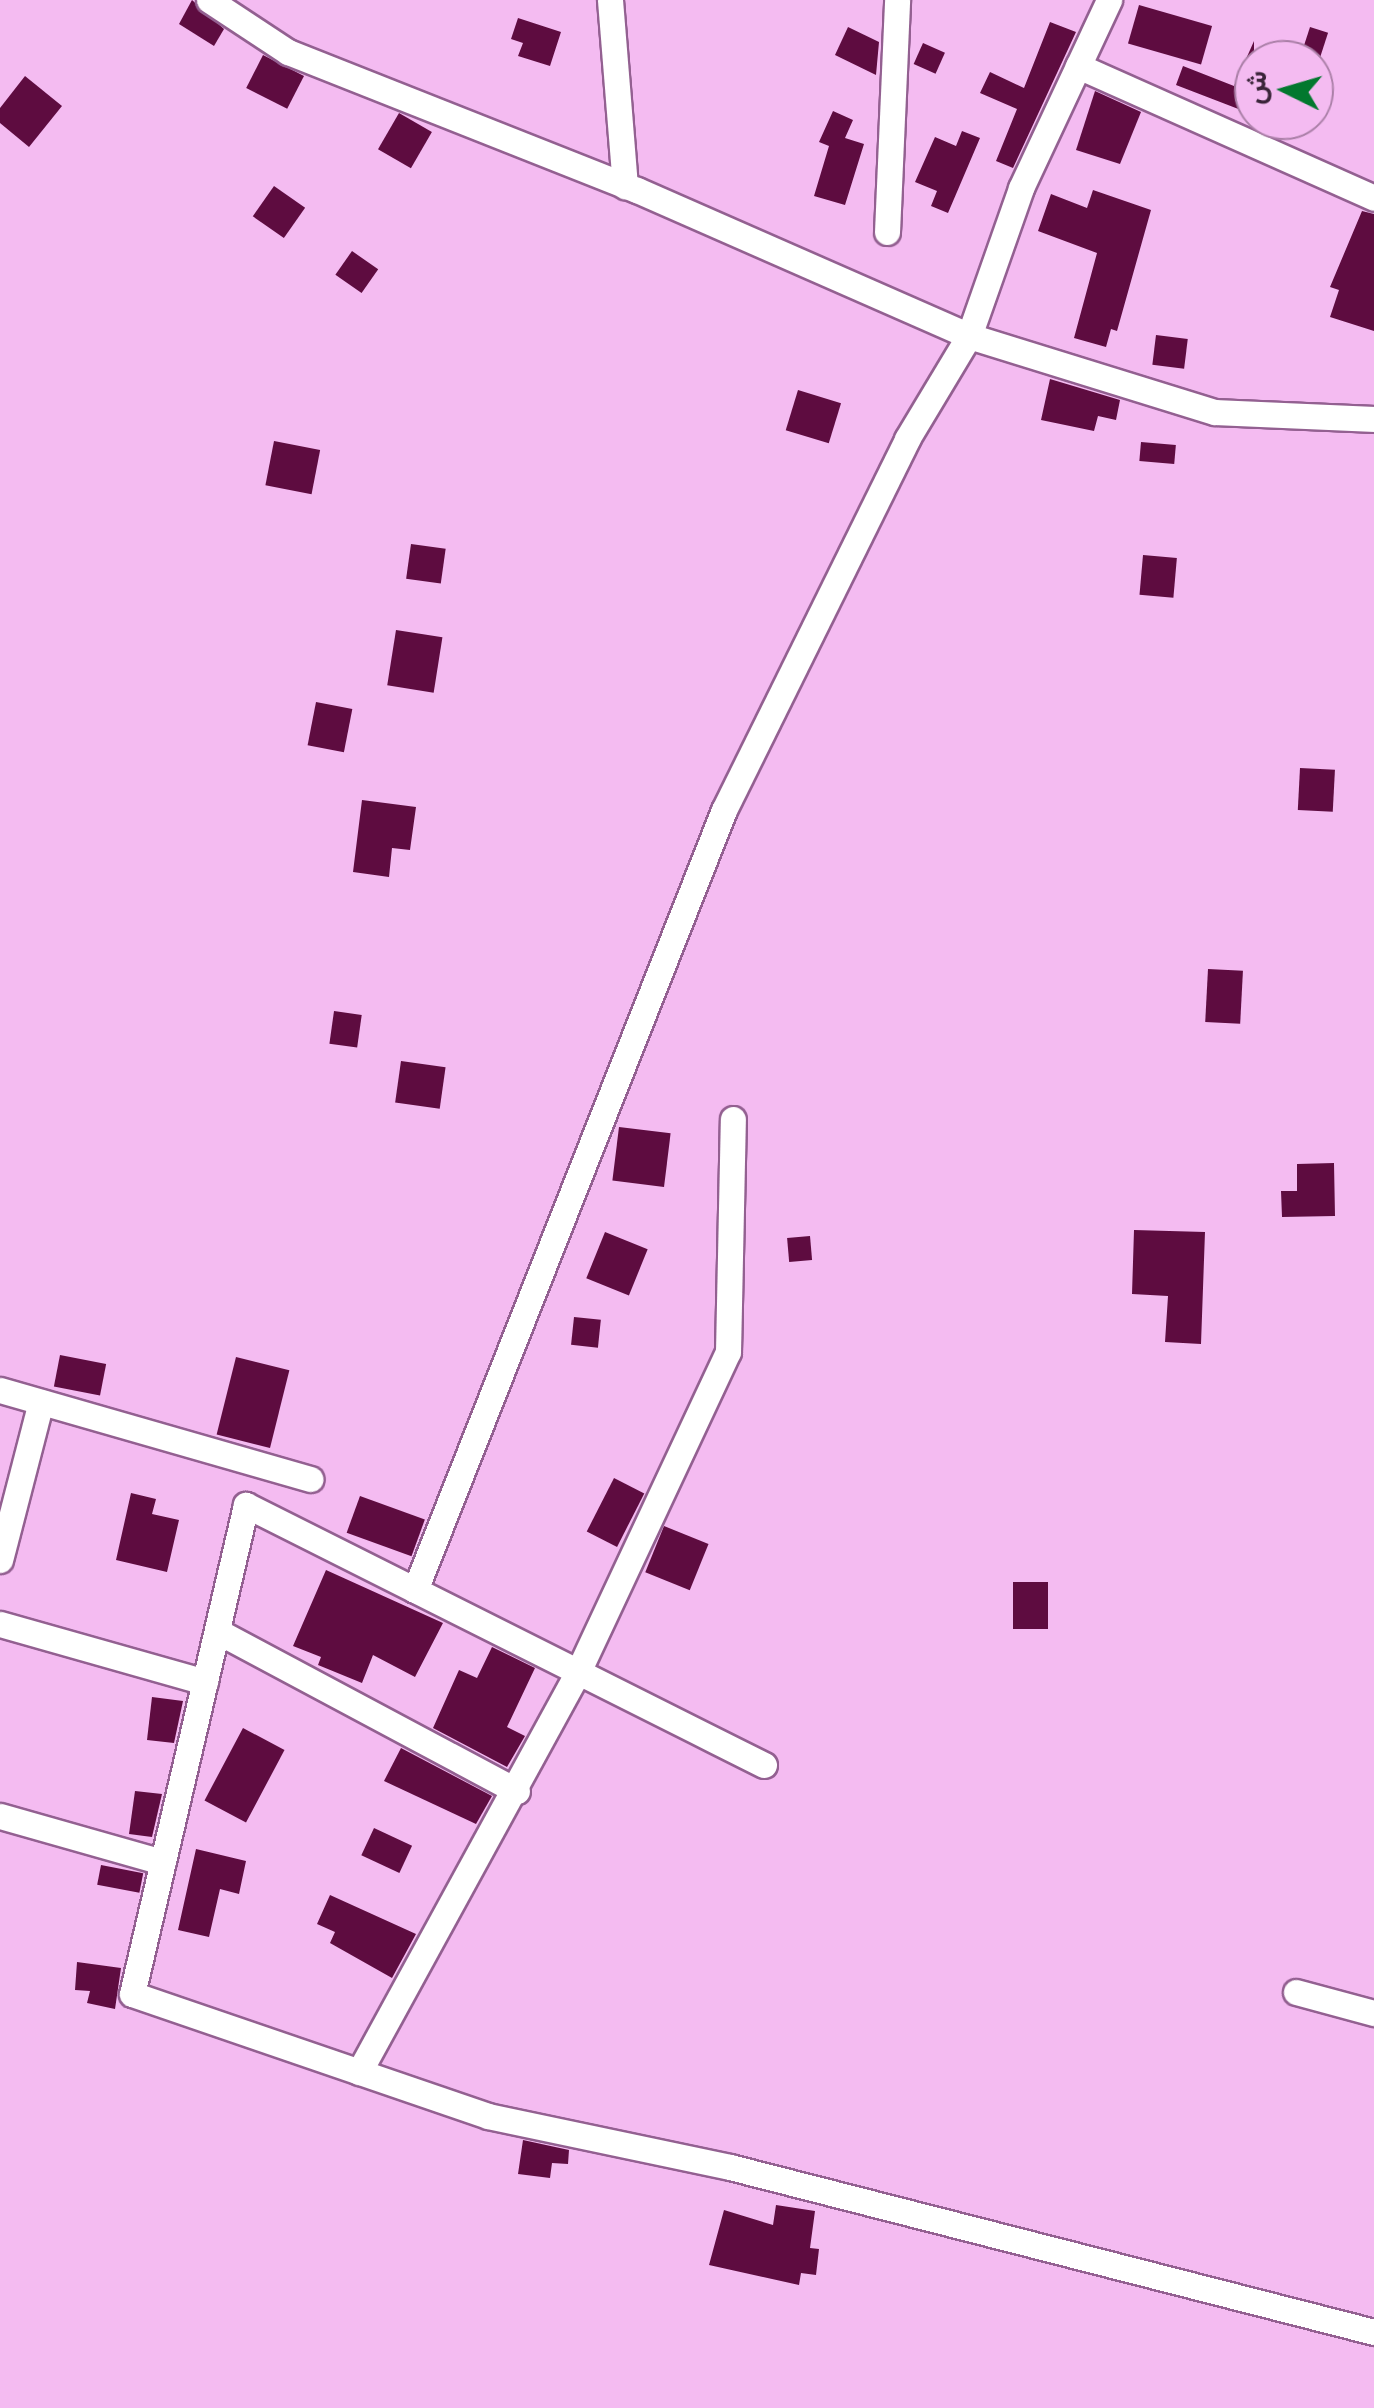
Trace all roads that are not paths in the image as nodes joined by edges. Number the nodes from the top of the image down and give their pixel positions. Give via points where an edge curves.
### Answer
1 (209, 0) edge
2 (610, 0) edge
3 (898, 0) edge
4 (1109, 0) edge
5 (1078, 66) junction
6 (624, 186) junction
7 (1374, 198) edge
8 (887, 232) dead end
9 (969, 336) junction
10 (1374, 420) edge
11 (732, 1119) dead end
12 (0, 1390) edge
13 (41, 1402) junction
14 (311, 1479) dead end
15 (0, 1560) edge
16 (415, 1590) junction
17 (0, 1624) edge
18 (217, 1631) junction
19 (578, 1672) junction
20 (205, 1682) junction
21 (764, 1765) dead end
22 (517, 1791) junction
23 (0, 1816) edge
24 (163, 1862) junction
25 (1296, 1992) dead end
26 (1374, 2013) edge
27 (359, 2072) junction
28 (1374, 2332) edge

1 - 6 street via 288,52
2 - 6 street
3 - 8 street
4 - 5 street
5 - 7 street
5 - 9 street via 1021,188
6 - 9 street
9 - 10 street via 1215,412
9 - 16 street via 908,439 724,810
11 - 19 street via 728,1352
12 - 13 street
13 - 14 street
13 - 15 street
16 - 18 street via 246,1505
16 - 19 street
17 - 20 street
18 - 20 street
18 - 22 street
19 - 21 street
19 - 22 street
20 - 24 street
22 - 27 street
23 - 24 street
24 - 27 street via 132,1994
25 - 26 street
27 - 28 street via 488,2116 730,2166

